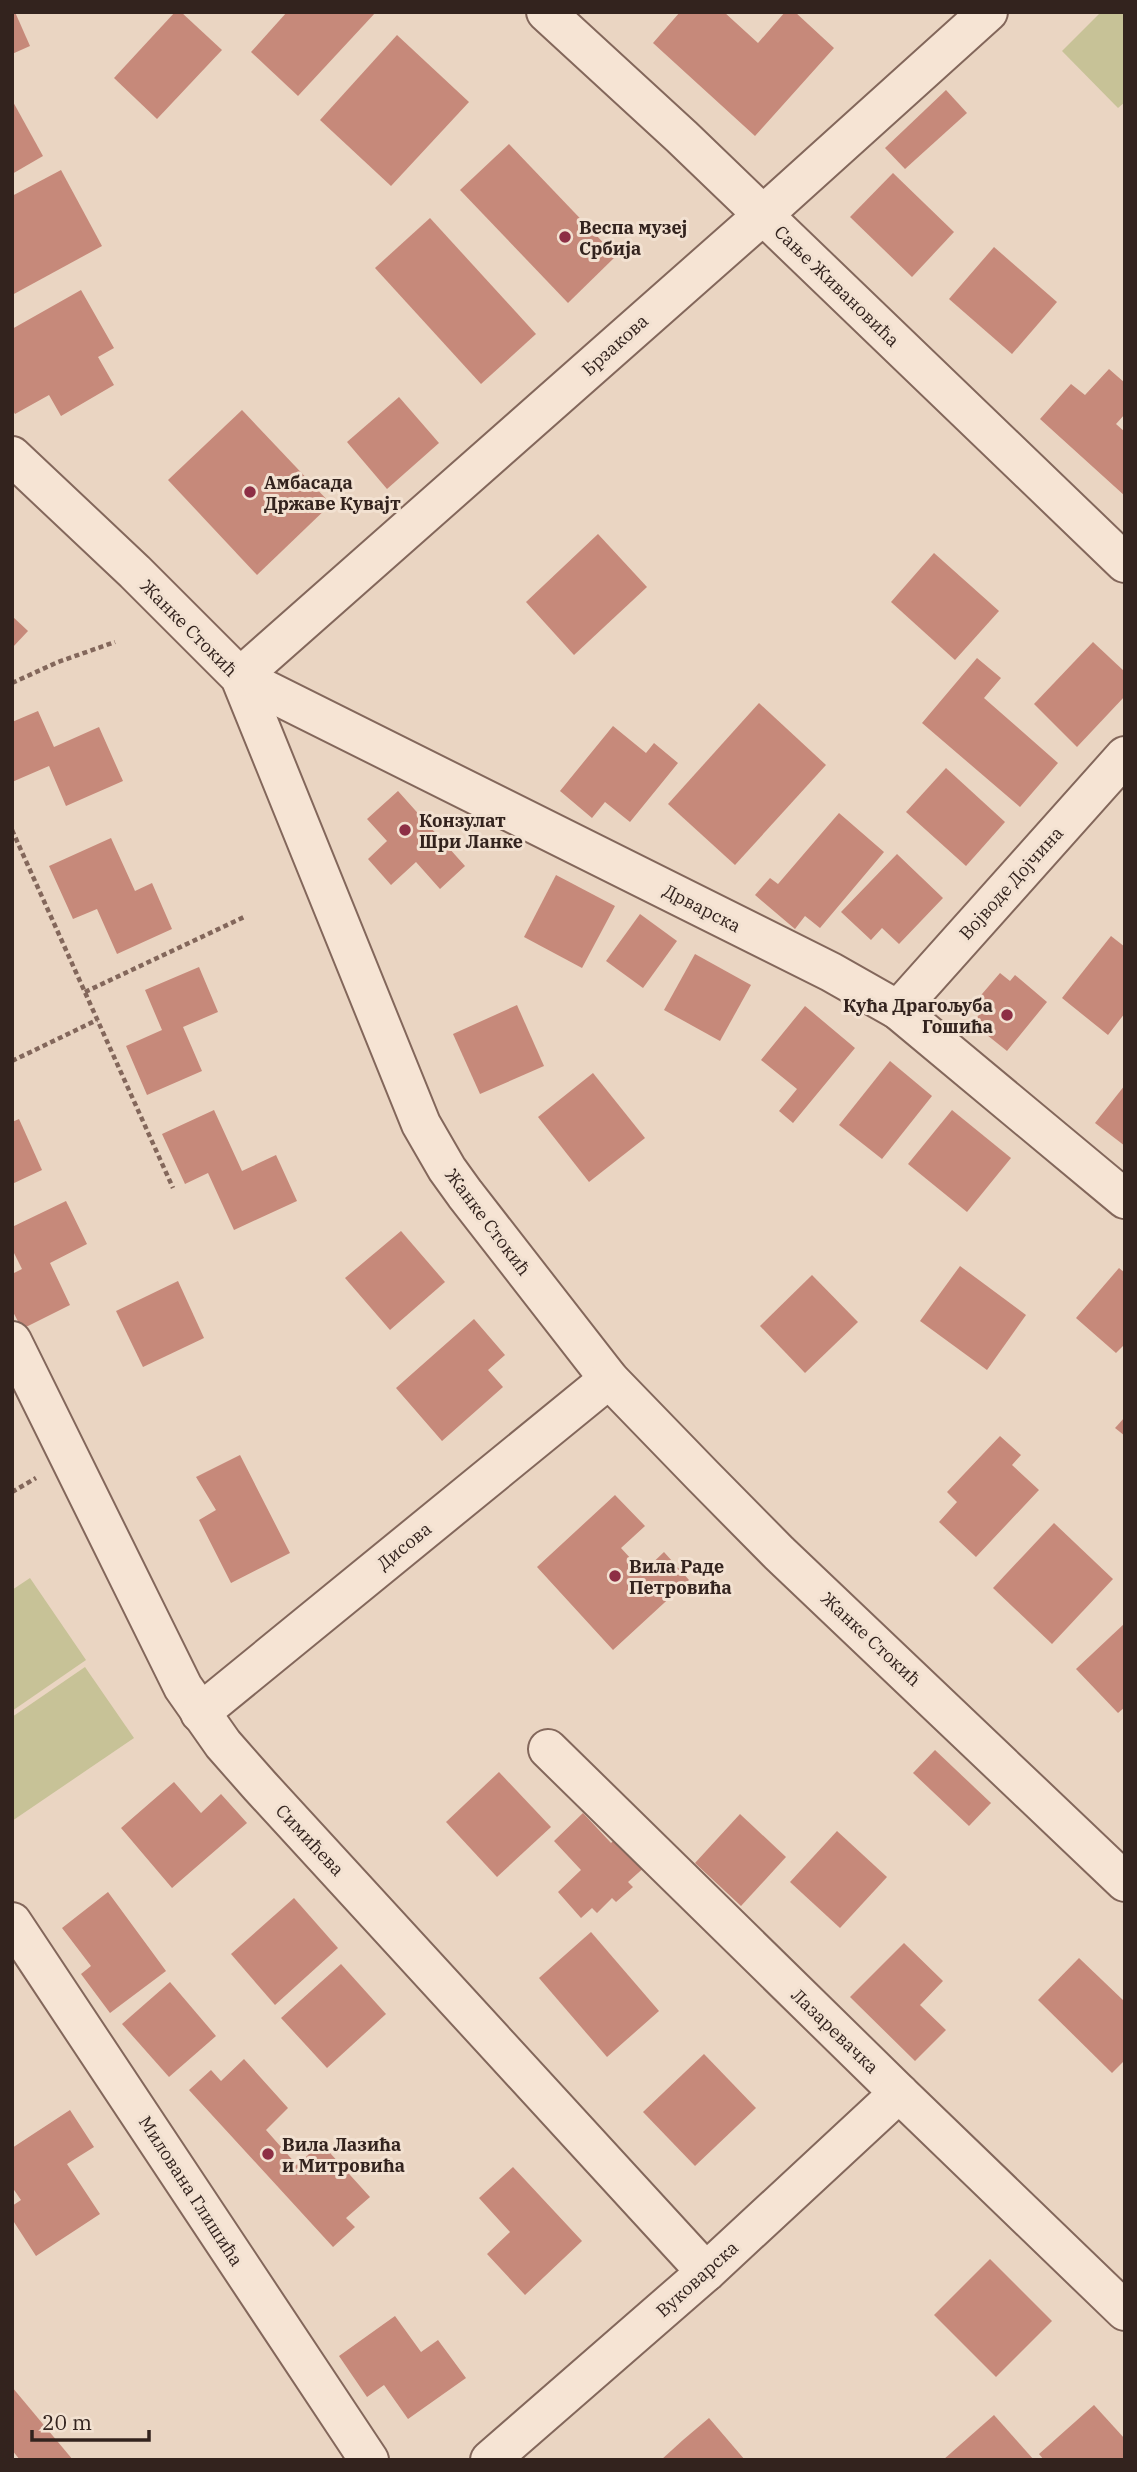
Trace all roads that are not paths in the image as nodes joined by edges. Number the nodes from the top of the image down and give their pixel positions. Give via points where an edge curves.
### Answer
1 (546, 12) edge
2 (988, 12) edge
3 (763, 215) junction
4 (15, 464) edge
5 (1125, 563) edge
6 (240, 677) junction
7 (1125, 756) edge
8 (898, 1010) junction
9 (1125, 1199) edge
10 (12, 1341) edge
11 (609, 1379) junction
12 (200, 1713) junction
13 (548, 1749) dead end
14 (1125, 1882) edge
15 (12, 1922) edge
16 (899, 2093) junction
17 (706, 2272) junction
18 (1125, 2311) edge
19 (369, 2460) edge
20 (490, 2460) edge

1 - 3 street, Сање Живановића
2 - 3 street, Брзакова
3 - 5 street, Сање Живановића
3 - 6 street, Брзакова
4 - 6 street, Жанке Стокић via 135,572
6 - 8 street, Дрварска via 819,966
6 - 11 street, Жанке Стокић via 421,1124 465,1194
7 - 8 street, Војводе Дојчина
8 - 9 street, Дрварска
10 - 12 street, Симићева via 166,1656
11 - 12 street, Дисова
11 - 14 street, Жанке Стокић via 779,1553
12 - 17 street, Симићева via 260,1786
13 - 16 street, Лазаревачка
15 - 19 street, Милована Глишића
16 - 17 street, Вуковарска
16 - 18 street, Лазаревачка
17 - 20 street, Вуковарска

